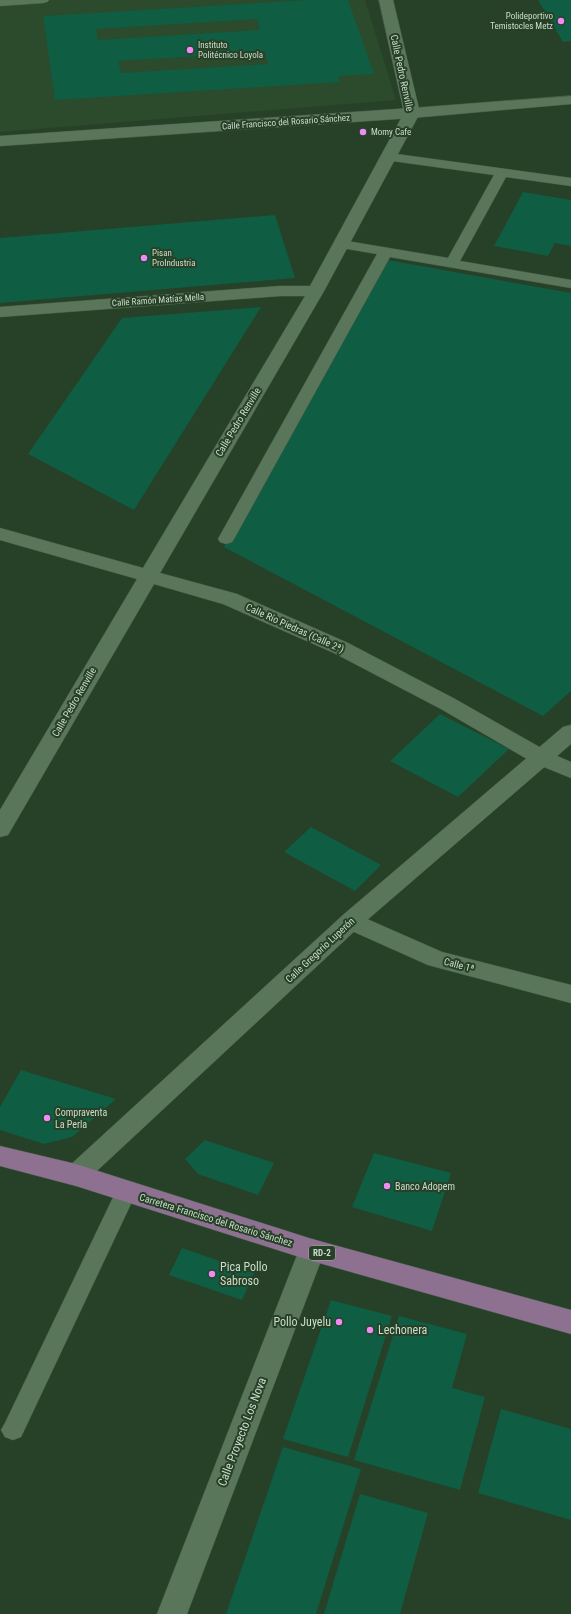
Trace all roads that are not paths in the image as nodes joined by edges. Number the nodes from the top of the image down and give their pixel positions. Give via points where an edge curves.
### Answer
1 (43, 0) edge
2 (386, 0) edge
3 (0, 3) edge
4 (571, 100) edge
5 (412, 113) junction
6 (0, 141) edge
7 (389, 157) junction
8 (502, 173) junction
9 (571, 182) edge
10 (341, 244) junction
11 (386, 251) junction
12 (452, 263) junction
13 (571, 284) edge
14 (316, 291) junction
15 (0, 312) edge
16 (0, 534) edge
17 (226, 538) dead end
18 (148, 575) junction
19 (571, 732) edge
20 (542, 758) junction
21 (571, 770) edge
22 (0, 828) edge
23 (351, 921) junction
24 (571, 994) edge
25 (0, 1156) edge
26 (76, 1175) junction
27 (126, 1191) junction
28 (312, 1250) junction
29 (571, 1322) edge
30 (13, 1430) dead end
31 (172, 1614) edge

1 - 3 lane
2 - 5 street, Calle Pedro Renville
4 - 5 street, Calle Francisco del Rosario Sánchez
5 - 6 street, Calle Francisco del Rosario Sánchez
5 - 7 street, Calle Pedro Renville
7 - 8 lane
7 - 10 street, Calle Pedro Renville
8 - 9 lane
8 - 12 lane
10 - 11 lane
10 - 14 street, Calle Pedro Renville
11 - 12 lane
11 - 17 lane
12 - 13 lane
14 - 15 street, Calle Ramón Matías Mella
14 - 18 street, Calle Pedro Renville
16 - 18 street, Calle Río Piedras (Calle 2ª)
18 - 20 street, Calle Río Piedras (Calle 2ª) via 230,599 341,648 448,704
18 - 22 street, Calle Pedro Renville
19 - 20 street, Calle Gregorio Luperón
20 - 21 street, Calle Río Piedras (Calle 2ª)
20 - 23 street, Calle Gregorio Luperón
23 - 24 street, Calle 1ª via 436,959
23 - 26 street, Calle Gregorio Luperón
25 - 26 main road, Carretera Francisco del Rosario Sánchez / RD-2
26 - 27 main road, Carretera Francisco del Rosario Sánchez / RD-2
27 - 28 main road, Carretera Francisco del Rosario Sánchez / RD-2
27 - 30 lane
28 - 29 main road, Carretera Francisco del Rosario Sánchez / RD-2
28 - 31 street, Calle Proyecto Los Nova

